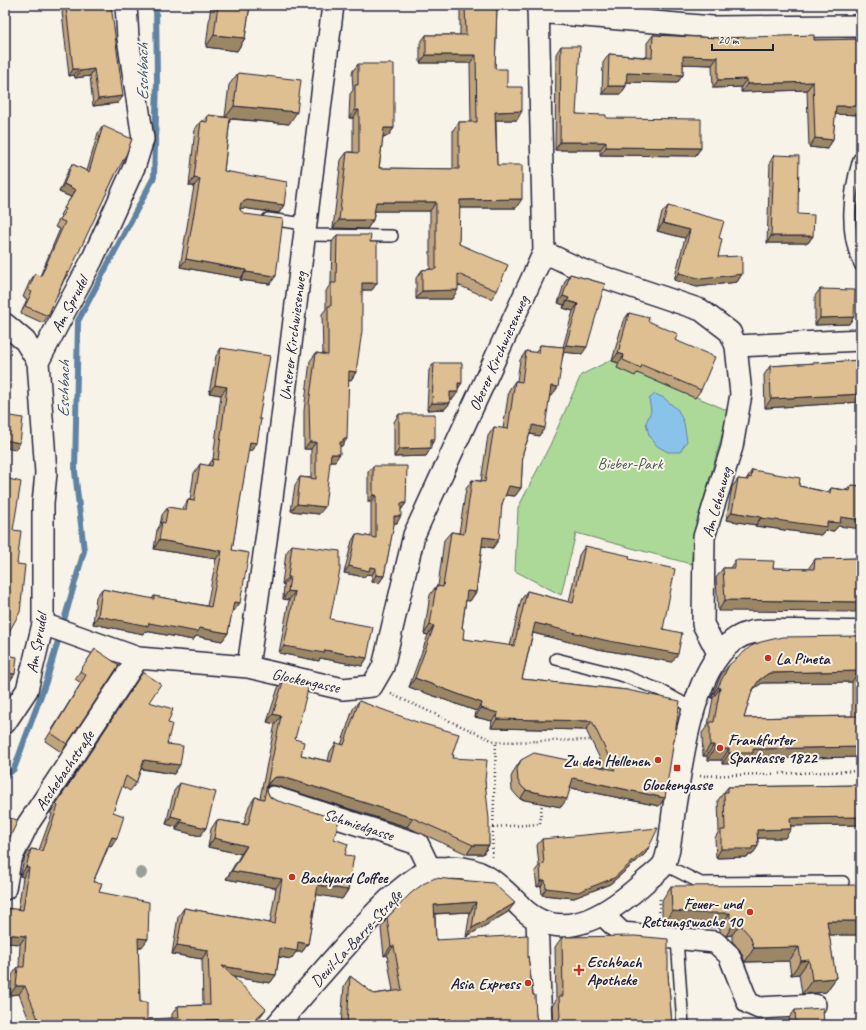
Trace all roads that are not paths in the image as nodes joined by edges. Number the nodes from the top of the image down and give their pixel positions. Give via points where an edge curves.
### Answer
1 (126, 5) edge
2 (333, 5) edge
3 (538, 9) edge
4 (861, 26) edge
5 (859, 159) dead end
6 (255, 217) edge
7 (305, 230) junction
8 (392, 236) dead end
9 (544, 252) junction
10 (861, 266) edge
11 (5, 324) edge
12 (861, 340) edge
13 (736, 346) junction
14 (38, 362) junction
15 (43, 624) junction
16 (861, 632) edge
17 (719, 655) junction
18 (138, 658) junction
19 (556, 659) dead end
20 (248, 667) junction
21 (372, 686) joint
22 (694, 709) junction
23 (5, 723) edge
24 (273, 797) edge
25 (663, 864) junction
26 (430, 869) junction
27 (843, 882) dead end
28 (5, 889) edge
29 (604, 915) junction
30 (537, 920) junction
31 (667, 938) junction
32 (815, 1005) dead end
33 (277, 1025) edge
34 (541, 1025) edge
35 (683, 1025) edge

1 - 14 street, Am Sprudel via 128,38 143,139 92,260
2 - 7 street, Unterer Kirchwiesenweg
3 - 4 street via 712,27
3 - 9 street, Oberer Kirchwiesenweg
5 - 10 lane via 854,174 850,209 851,240
6 - 7 lane
7 - 8 lane
7 - 20 street, Unterer Kirchwiesenweg
9 - 13 street, Am Lehenweg via 582,270 701,310 730,332
9 - 21 street, Oberer Kirchwiesenweg via 414,535 384,667
11 - 14 street via 25,341
12 - 13 street
13 - 17 street, Am Lehenweg via 741,394 732,447 704,537 703,624
14 - 15 street, Am Sprudel via 46,473 43,502
15 - 18 street, Glockengasse
15 - 23 street, Am Sprudel via 27,690
16 - 17 street via 752,632 739,637
17 - 22 street via 705,676
18 - 20 street, Glockengasse
18 - 28 street, Aschebachstraße via 28,824 10,861
19 - 22 lane via 624,676 660,690
20 - 21 street, Glockengasse via 343,690
22 - 25 street via 683,751
24 - 26 street, Schmiedgasse via 418,844
25 - 27 lane via 701,883
25 - 29 street via 648,880
26 - 30 street via 461,867 492,879
26 - 33 street, Deuil-La-Barre-Straße via 396,892
29 - 30 street via 564,926
29 - 31 street via 622,933
30 - 34 street
31 - 32 street via 715,942 729,955 748,1003 759,1008
31 - 35 lane

